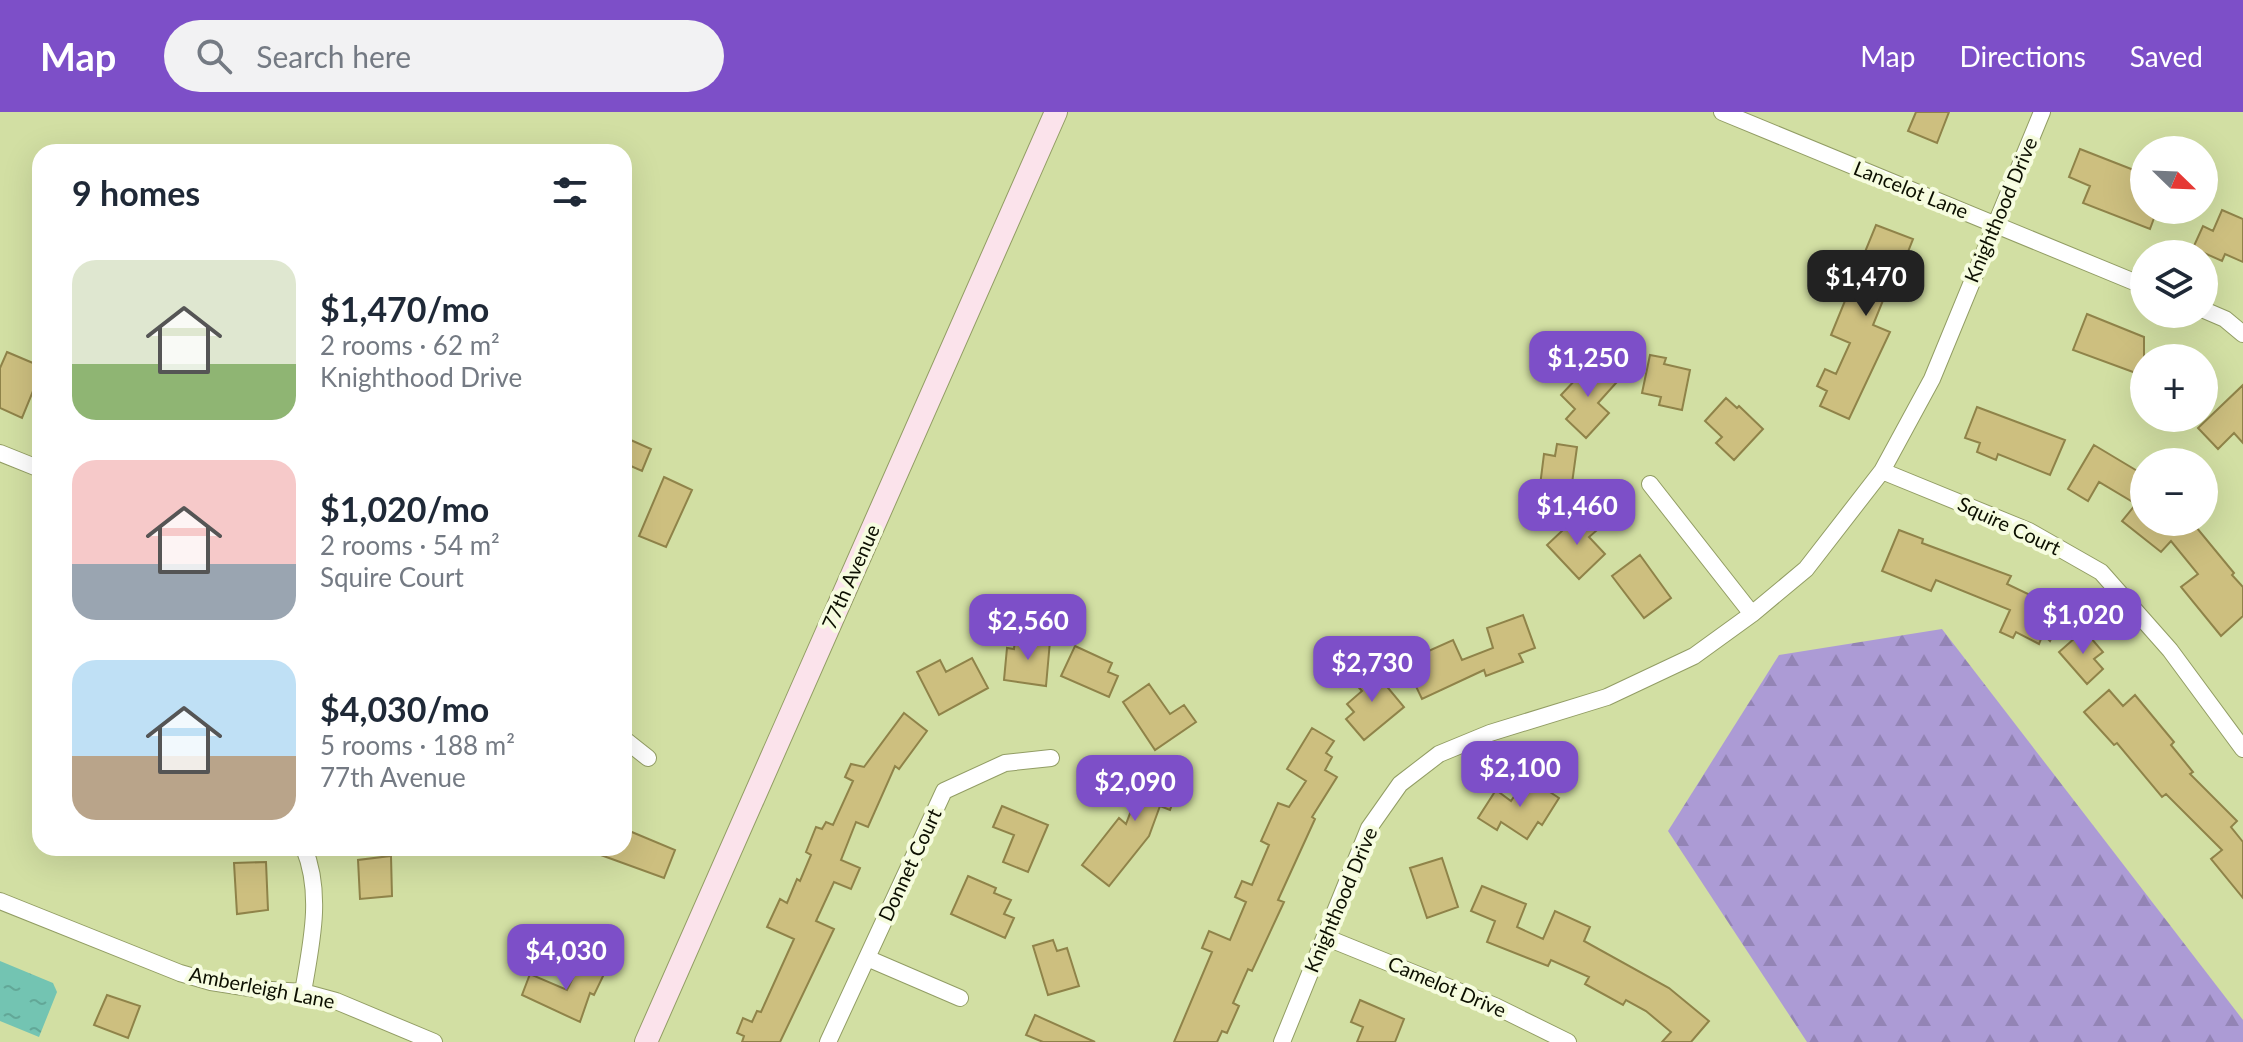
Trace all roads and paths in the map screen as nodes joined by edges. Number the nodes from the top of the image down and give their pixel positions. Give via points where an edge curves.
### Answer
1 (1056, 112) edge
2 (1722, 112) edge
3 (2042, 112) edge
4 (1995, 224) junction
5 (2130, 280) edge
6 (2218, 316) edge
7 (2243, 334) edge
8 (0, 453) edge
9 (32, 466) edge
10 (1882, 471) junction
11 (1650, 484) dead end
12 (1752, 614) junction
13 (632, 745) edge
14 (2243, 749) edge
15 (648, 758) dead end
16 (1051, 758) dead end
17 (306, 856) edge
18 (0, 901) edge
19 (1325, 937) junction
20 (867, 958) junction
21 (303, 992) junction
22 (960, 998) dead end
23 (434, 1042) edge
24 (646, 1042) edge
25 (828, 1042) edge
26 (1282, 1042) edge
27 (1568, 1042) edge

1 - 24 street, 77th Avenue
2 - 4 street, Lancelot Lane
3 - 4 street, Knighthood Drive
4 - 5 street, Lancelot Lane
4 - 10 street, Knighthood Drive via 1932,379
6 - 7 street
8 - 9 street
10 - 12 street, Knighthood Drive via 1806,569
10 - 14 street, Squire Court via 2029,531 2101,572 2170,650
11 - 12 street
12 - 19 street, Knighthood Drive via 1694,656 1607,697 1439,754 1400,784 1369,828
13 - 15 street
16 - 20 street, Donnet Court via 1005,763 944,791
17 - 21 street via 315,892
18 - 21 street, Amberleigh Lane via 180,973 256,989
19 - 26 street, Knighthood Drive
19 - 27 street, Camelot Drive via 1495,1006
20 - 22 street
20 - 25 street, Donnet Court
21 - 23 street, Amberleigh Lane

